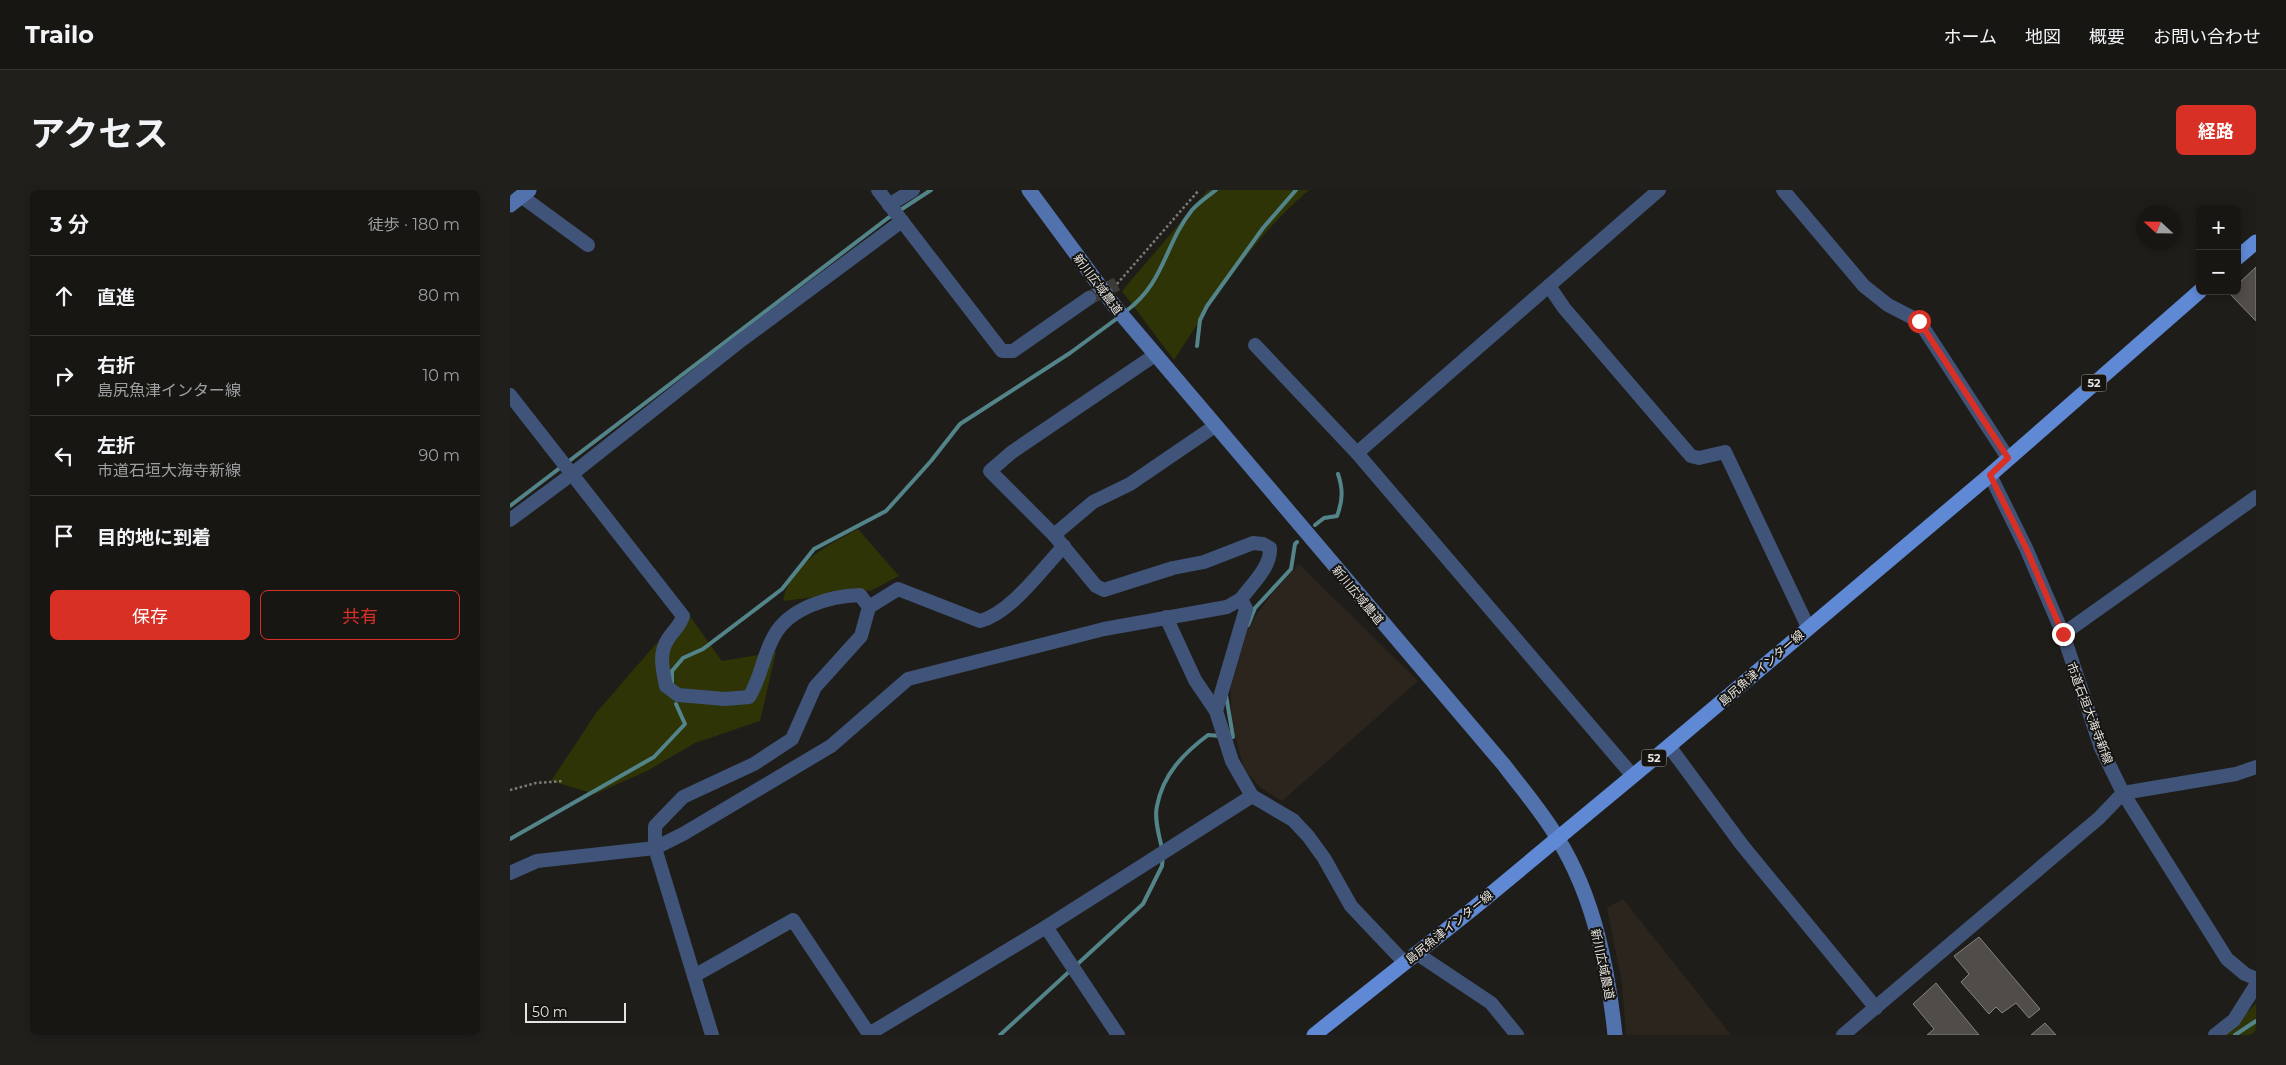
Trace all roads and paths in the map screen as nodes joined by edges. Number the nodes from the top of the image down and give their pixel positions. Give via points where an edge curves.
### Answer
1 (878, 190) edge
2 (913, 190) edge
3 (1029, 190) edge
4 (1199, 190) edge
5 (1659, 190) edge
6 (1783, 190) edge
7 (520, 197) edge
8 (888, 205) junction
9 (902, 221) junction
10 (2256, 242) edge
11 (588, 246) dead end
12 (2241, 255) edge
13 (1118, 284) tunnel mouth
14 (1549, 286) junction
15 (2196, 294) edge
16 (1089, 298) tunnel mouth
17 (1255, 345) dead end
18 (1155, 355) junction
19 (510, 395) edge
20 (1215, 426) junction
21 (1357, 453) junction
22 (2008, 458) junction
23 (572, 474) junction
24 (1990, 475) junction
25 (2256, 497) edge
26 (510, 520) edge
27 (1054, 535) junction
28 (1064, 546) junction
29 (1241, 598) junction
30 (869, 607) junction
31 (1166, 617) junction
32 (1808, 627) junction
33 (2063, 634) junction
34 (1216, 711) junction
35 (1669, 746) junction
36 (2256, 768) edge
37 (1633, 776) junction
38 (564, 781) dead end
39 (510, 790) edge
40 (2123, 793) junction
41 (1252, 796) junction
42 (1558, 839) junction
43 (655, 848) junction
44 (510, 873) edge
45 (1046, 927) junction
46 (1411, 958) junction
47 (694, 976) junction
48 (2256, 978) edge
49 (2256, 985) edge
50 (1876, 1008) junction
51 (867, 1034) edge
52 (712, 1035) edge
53 (1118, 1035) edge
54 (1314, 1035) edge
55 (1517, 1035) edge
56 (1615, 1035) edge
57 (1843, 1035) edge
58 (2215, 1035) edge

1 - 8 street
2 - 8 street
3 - 18 street, 新川広域農道
4 - 13 path
5 - 14 street
6 - 22 street via 1864,286 1888,305 1919,321
7 - 11 street
8 - 9 street
9 - 16 street via 1002,351 1013,351
9 - 23 street via 739,342
10 - 12 main road
14 - 21 street
14 - 32 street via 1564,308 1691,456 1699,458 1725,452
15 - 22 main road, 島尻魚津インター線 / 52
17 - 21 street
18 - 20 street, 新川広域農道
18 - 27 street via 1012,452 990,471
19 - 23 street
20 - 27 street via 1130,484 1093,502
20 - 42 street, 新川広域農道 via 1504,765
21 - 37 street
22 - 24 main road, 島尻魚津インター線 / 52
23 - 26 street
23 - 30 street via 684,616 663,648 666,686 678,695 725,699 749,697 773,637 786,618 838,596 860,595
24 - 32 main road, 島尻魚津インター線 / 52
24 - 33 street, 市道石垣大海寺新線
25 - 33 street
27 - 28 street
28 - 29 street via 1096,586 1104,590 1173,568 1204,562 1253,544 1263,544 1270,548 1271,556
28 - 30 street via 993,617 980,621 898,590
29 - 31 street via 1228,606
29 - 34 street via 1246,609
30 - 43 street via 861,636 815,687 792,739 754,764 682,797 655,826
31 - 34 street via 1195,680
31 - 43 street via 1104,629 908,678 831,746
32 - 35 main road, 島尻魚津インター線 / 52
33 - 40 street, 市道石垣大海寺新線 via 2101,748
34 - 41 street via 1232,761
35 - 37 main road, 島尻魚津インター線 / 52
35 - 50 street via 1742,845
36 - 40 street
37 - 42 main road, 島尻魚津インター線 / 52
38 - 39 path via 536,783
40 - 48 street, 市道石垣大海寺新線 via 2227,959 2245,974
40 - 50 street via 2099,818
41 - 45 street
41 - 46 street via 1293,820 1324,858 1350,906
42 - 46 main road, 島尻魚津インター線 / 52
42 - 56 street, 新川広域農道 via 1598,933
43 - 44 street via 537,861
43 - 47 street
45 - 51 street
45 - 53 street
46 - 54 main road, 島尻魚津インター線 / 52
46 - 55 street via 1492,1003
47 - 51 street via 793,920
47 - 52 street
49 - 58 street via 2234,1020
50 - 57 street

